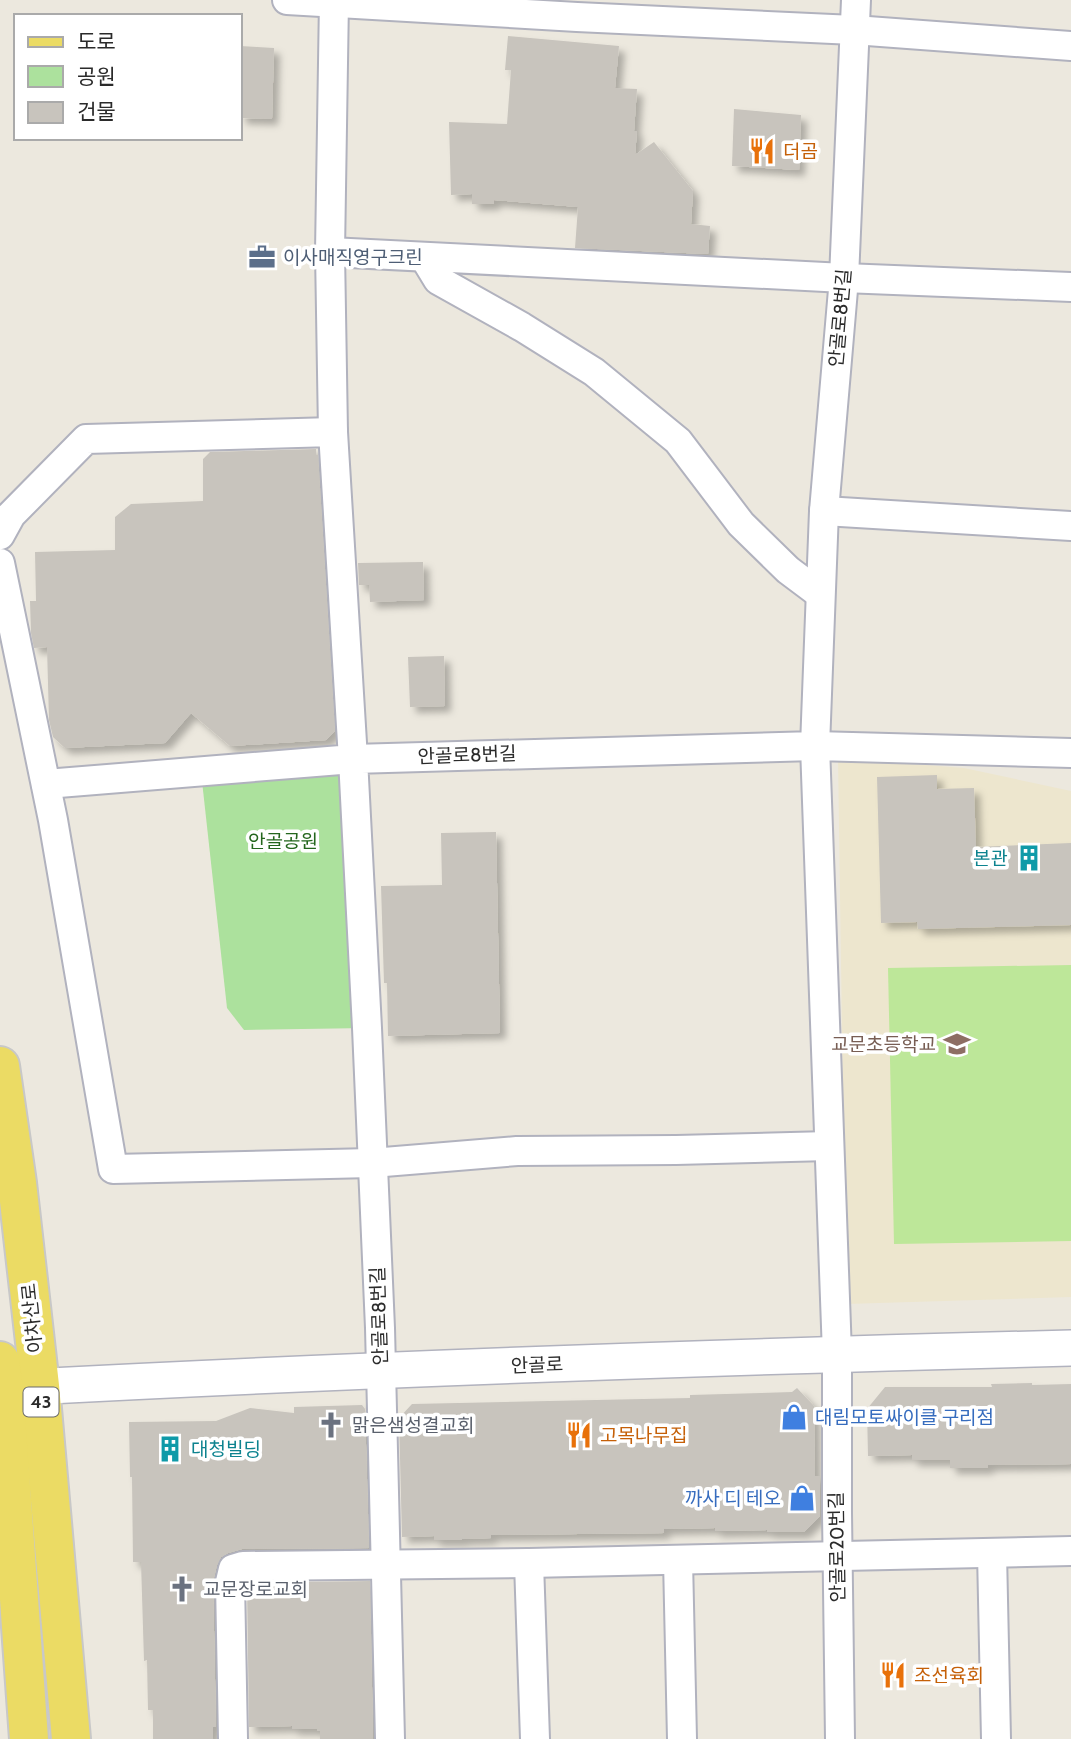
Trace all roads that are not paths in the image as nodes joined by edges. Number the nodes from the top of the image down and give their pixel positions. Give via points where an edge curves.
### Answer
1 (287, 0) edge
2 (856, 0) edge
3 (334, 1) edge
4 (854, 30) junction
5 (1071, 46) edge
6 (330, 253) junction
7 (425, 257) junction
8 (844, 278) junction
9 (1071, 287) edge
10 (333, 432) junction
11 (824, 511) junction
12 (1071, 526) edge
13 (0, 535) edge
14 (0, 563) edge
15 (820, 594) junction
16 (815, 746) junction
17 (1071, 753) edge
18 (353, 759) junction
19 (46, 784) junction
20 (0, 1066) edge
21 (829, 1146) junction
22 (372, 1163) junction
23 (1071, 1348) edge
24 (837, 1354) junction
25 (382, 1371) junction
26 (15, 1378) edge
27 (1071, 1551) edge
28 (992, 1553) junction
29 (837, 1557) junction
30 (678, 1560) junction
31 (529, 1563) junction
32 (387, 1564) junction
33 (9, 1599) edge
34 (29, 1739) edge
35 (71, 1739) edge
36 (233, 1739) edge
37 (390, 1739) edge
38 (535, 1739) edge
39 (682, 1739) edge
40 (840, 1739) edge
41 (996, 1739) edge

1 - 3 street
2 - 4 street, 안골로8번길
3 - 4 street
3 - 6 street
4 - 5 street
4 - 8 street, 안골로8번길
6 - 7 street
6 - 10 street
7 - 8 street
7 - 15 street via 438,280 594,372 678,441 741,524
8 - 9 street
8 - 11 street, 안골로8번길
10 - 13 street via 86,439 11,515
10 - 18 street
11 - 12 street
11 - 15 street, 안골로8번길
14 - 19 street
15 - 16 street, 안골로8번길
16 - 17 street
16 - 18 street, 안골로8번길
16 - 21 street, 안골로20번길
18 - 19 street
18 - 22 street, 안골로8번길
19 - 22 street via 113,1169
20 - 26 main road, 아차산로 / 43 via 17,1183
21 - 22 street via 517,1151
21 - 24 street, 안골로20번길
22 - 25 street, 안골로8번길
23 - 24 street, 안골로
24 - 25 street, 안골로
24 - 29 street, 안골로20번길
25 - 26 street, 안골로
25 - 32 street, 안골로8번길
26 - 33 main road, 아차산로 / 43
26 - 35 main road, 아차산로 / 43
27 - 28 street
28 - 29 street
28 - 41 street
29 - 30 street
29 - 40 street, 안골로20번길
30 - 31 street
30 - 39 street
31 - 32 street
31 - 38 street
32 - 36 street via 233,1569
32 - 37 street, 안골로8번길
33 - 34 main road, 아차산로 / 43

